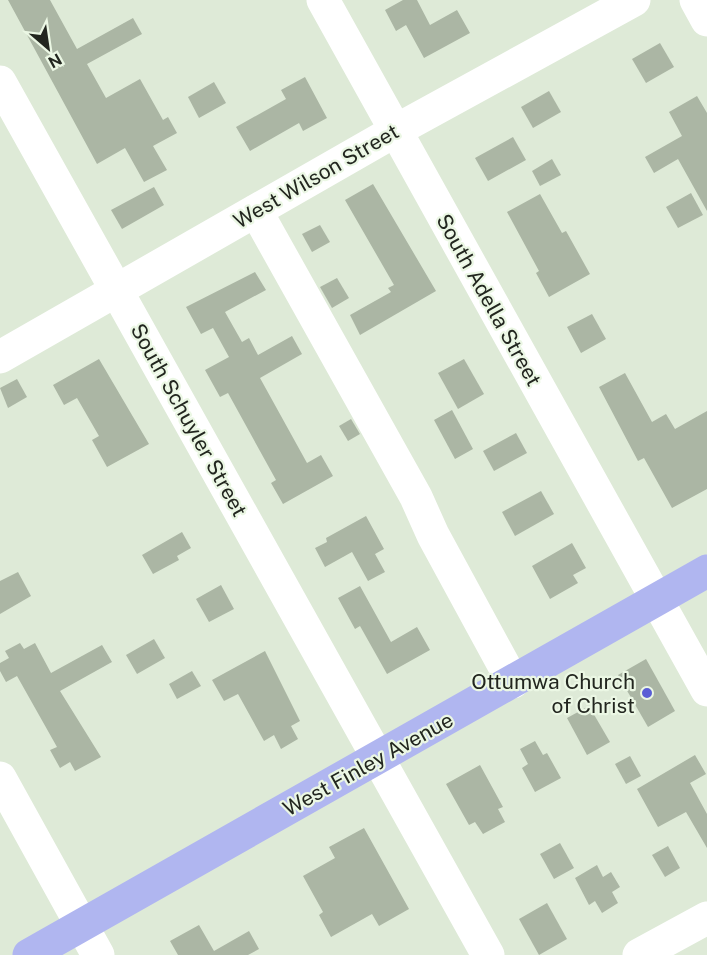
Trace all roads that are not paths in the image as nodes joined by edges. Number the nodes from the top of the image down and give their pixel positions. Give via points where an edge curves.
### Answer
1 (323, 0) edge
2 (634, 0) edge
3 (696, 0) edge
4 (707, 20) edge
5 (0, 82) edge
6 (395, 131) junction
7 (256, 211) junction
8 (117, 291) junction
9 (0, 357) edge
10 (707, 571) edge
11 (656, 600) junction
12 (513, 682) junction
13 (707, 690) edge
14 (379, 759) junction
15 (0, 778) edge
16 (707, 918) edge
17 (82, 926) junction
18 (29, 955) edge
19 (98, 955) edge
20 (488, 955) edge
21 (639, 955) edge

1 - 6 street, South Adella Street
2 - 6 street, West Wilson Street
3 - 4 street
5 - 8 street, South Schuyler Street
6 - 7 street, West Wilson Street
6 - 11 street, South Adella Street
7 - 8 street, West Wilson Street
7 - 12 street via 416,497
8 - 9 street, West Wilson Street
8 - 14 street, South Schuyler Street
10 - 11 main road, West Finley Avenue
11 - 12 main road, West Finley Avenue
11 - 13 street, South Adella Street
12 - 14 main road, West Finley Avenue
14 - 17 main road, West Finley Avenue
14 - 20 street, South Schuyler Street
15 - 17 street
16 - 21 street
17 - 18 main road, West Finley Avenue
17 - 19 street

